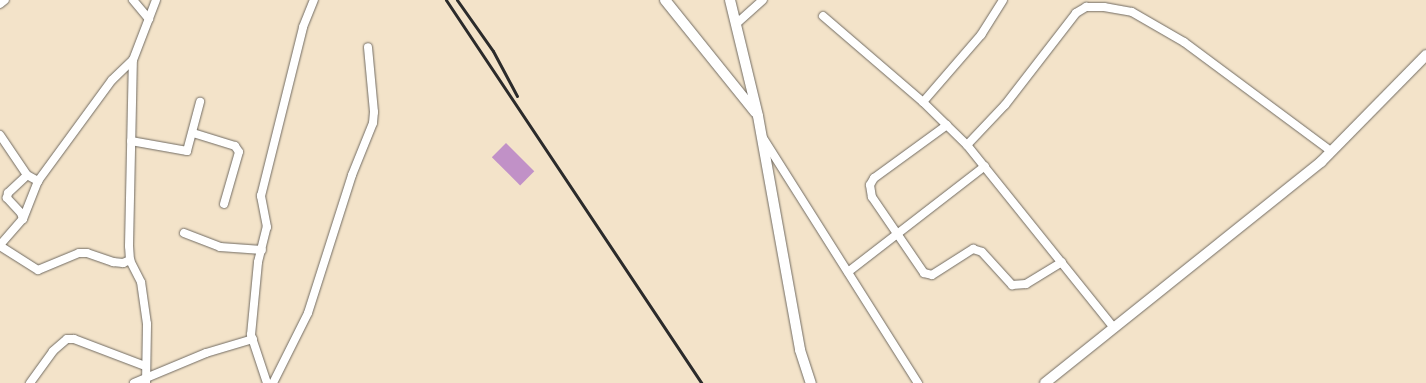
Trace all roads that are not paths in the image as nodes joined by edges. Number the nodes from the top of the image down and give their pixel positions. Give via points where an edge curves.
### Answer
1 (5, 0) edge
2 (133, 0) edge
3 (156, 0) edge
4 (314, 0) edge
5 (665, 0) edge
6 (730, 0) edge
7 (763, 0) edge
8 (1003, 0) edge
9 (1097, 3) edge
10 (0, 4) edge
11 (823, 16) dead end
12 (149, 19) junction
13 (736, 24) junction
14 (368, 47) dead end
15 (1426, 55) edge
16 (133, 60) junction
17 (200, 102) dead end
18 (923, 102) junction
19 (758, 116) junction
20 (947, 125) junction
21 (193, 133) junction
22 (0, 135) edge
23 (762, 136) junction
24 (131, 141) junction
25 (967, 145) junction
26 (1331, 151) junction
27 (985, 166) junction
28 (27, 175) junction
29 (38, 181) junction
30 (224, 204) dead end
31 (22, 219) junction
32 (184, 233) dead end
33 (898, 233) junction
34 (0, 246) edge
35 (262, 250) junction
36 (130, 260) junction
37 (1062, 262) junction
38 (848, 272) junction
39 (1114, 328) junction
40 (253, 339) junction
41 (145, 366) junction
42 (146, 380) edge
43 (30, 383) edge
44 (134, 383) edge
45 (267, 383) edge
46 (273, 383) edge
47 (811, 383) edge
48 (918, 383) edge
49 (1045, 383) edge

1 - 10 street
2 - 12 street
3 - 12 street
4 - 35 street via 303,27 262,196 267,227
5 - 19 street
6 - 13 street
7 - 13 street
8 - 18 street via 981,36
9 - 25 street via 1076,13 1004,105
9 - 26 street via 1132,12 1184,42
11 - 18 street
12 - 16 street
13 - 19 street
14 - 46 street via 373,122 352,175 308,313
15 - 26 street
16 - 24 street
16 - 29 street via 112,80
17 - 21 street
18 - 20 street
19 - 23 street
20 - 25 street
20 - 33 street via 874,178 870,185 872,197
21 - 24 street via 190,148 184,152
21 - 30 street via 235,146 239,152
22 - 28 street
23 - 38 street
23 - 47 street via 800,350
24 - 36 street
25 - 27 street
26 - 39 street
27 - 33 street
27 - 37 street
28 - 29 street
28 - 31 street via 8,193 7,198 21,213
29 - 31 street
31 - 34 street
32 - 35 street via 220,247
33 - 37 street via 928,275 932,275 972,249 982,252 1007,282 1019,286
33 - 38 street
34 - 36 street via 38,270 79,253 123,263
35 - 40 street via 256,277
36 - 41 street via 141,282 146,324
37 - 39 street
38 - 48 street
39 - 49 street
40 - 42 street via 206,353
40 - 45 street
41 - 42 street
41 - 43 street via 74,339 67,339 53,351
42 - 44 street

